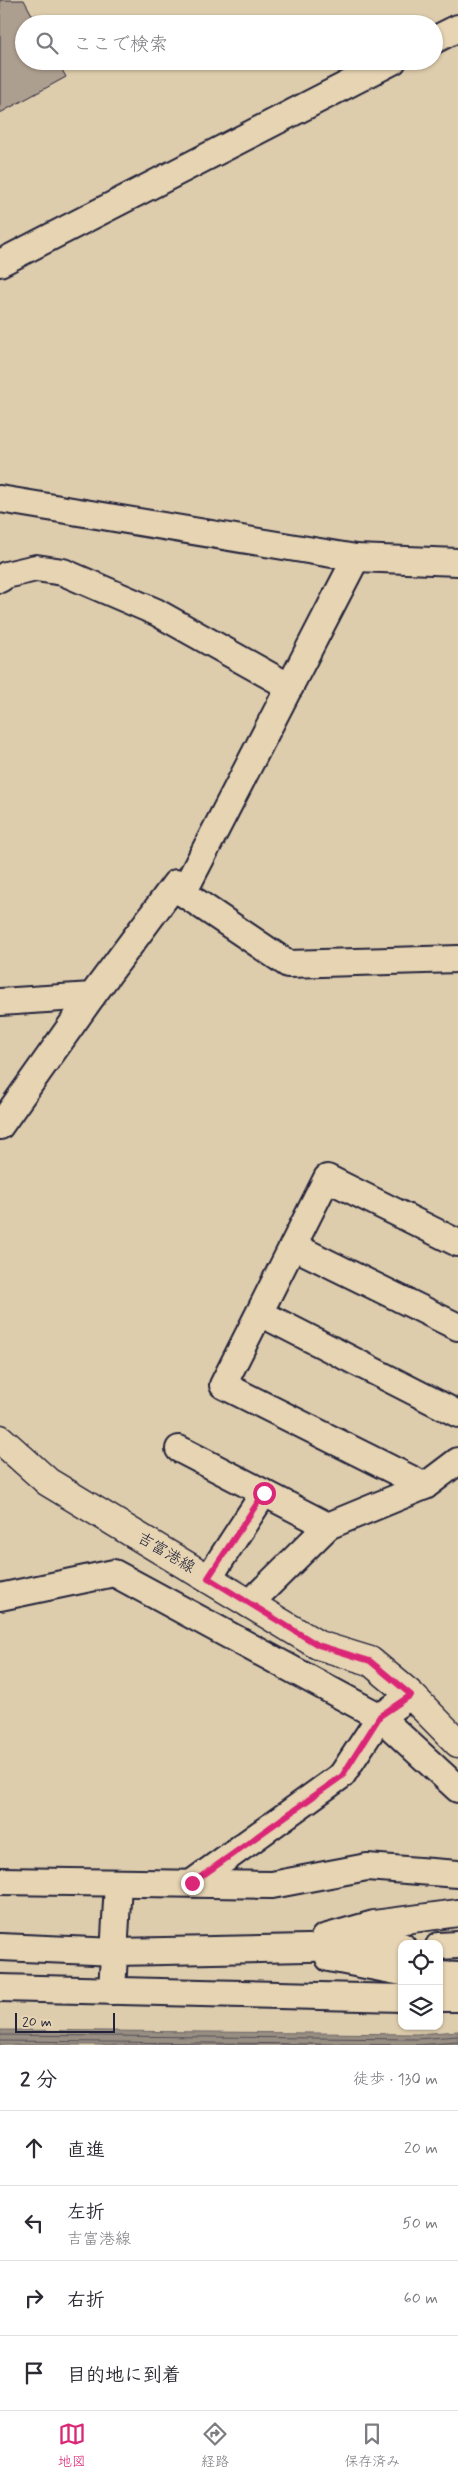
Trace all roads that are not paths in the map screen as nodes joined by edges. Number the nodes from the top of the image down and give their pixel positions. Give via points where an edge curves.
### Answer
1 (458, 28) edge
2 (443, 36) edge
3 (375, 70) edge
4 (0, 263) edge
5 (0, 500) edge
6 (356, 558) junction
7 (458, 562) edge
8 (0, 579) edge
9 (290, 687) junction
10 (183, 892) junction
11 (458, 959) edge
12 (92, 996) junction
13 (0, 1002) edge
14 (0, 1126) edge
15 (458, 1243) edge
16 (293, 1246) junction
17 (260, 1313) junction
18 (458, 1327) edge
19 (458, 1414) edge
20 (0, 1439) edge
21 (179, 1449) dead end
22 (458, 1461) edge
23 (425, 1486) junction
24 (264, 1493) junction
25 (328, 1526) junction
26 (208, 1578) junction
27 (0, 1597) edge
28 (249, 1604) junction
29 (411, 1695) junction
30 (380, 1716) junction
31 (458, 1743) edge
32 (458, 1789) edge
33 (458, 1874) edge
34 (0, 1880) edge
35 (118, 1883) junction
36 (192, 1883) junction
37 (458, 1913) edge
38 (458, 1945) edge
39 (398, 1946) edge
40 (443, 1946) edge
41 (0, 1947) edge
42 (287, 1948) junction
43 (116, 1952) junction
44 (398, 1972) edge
45 (443, 1975) edge
46 (458, 1976) edge
47 (0, 1988) edge
48 (112, 1991) junction
49 (398, 1998) edge
50 (443, 1998) edge
51 (458, 1998) edge

1 - 2 street
3 - 4 street
5 - 6 street
6 - 7 street
6 - 9 street
8 - 9 street via 36,568 63,572 156,612
9 - 10 street
10 - 11 street via 288,964
10 - 12 street via 176,883
12 - 13 street
12 - 14 street
15 - 16 street via 327,1178
16 - 17 street
16 - 18 street
17 - 19 street
17 - 23 street via 223,1385
20 - 26 main road, 吉富港線 via 48,1482
21 - 24 street
22 - 23 street
23 - 25 street
24 - 25 street
24 - 26 street
25 - 28 street
26 - 28 main road, 吉富港線
27 - 30 street via 114,1574
28 - 29 main road, 吉富港線 via 318,1645 370,1661
29 - 30 street
29 - 31 main road, 吉富港線
30 - 32 street
30 - 36 street via 342,1776
33 - 36 street via 367,1866 272,1885
34 - 35 street
35 - 36 street
35 - 43 street
37 - 42 street via 374,1924
38 - 40 street
39 - 42 street
41 - 43 street
42 - 43 street
42 - 44 street
43 - 48 street
45 - 46 street
47 - 48 street
48 - 49 street
50 - 51 street

